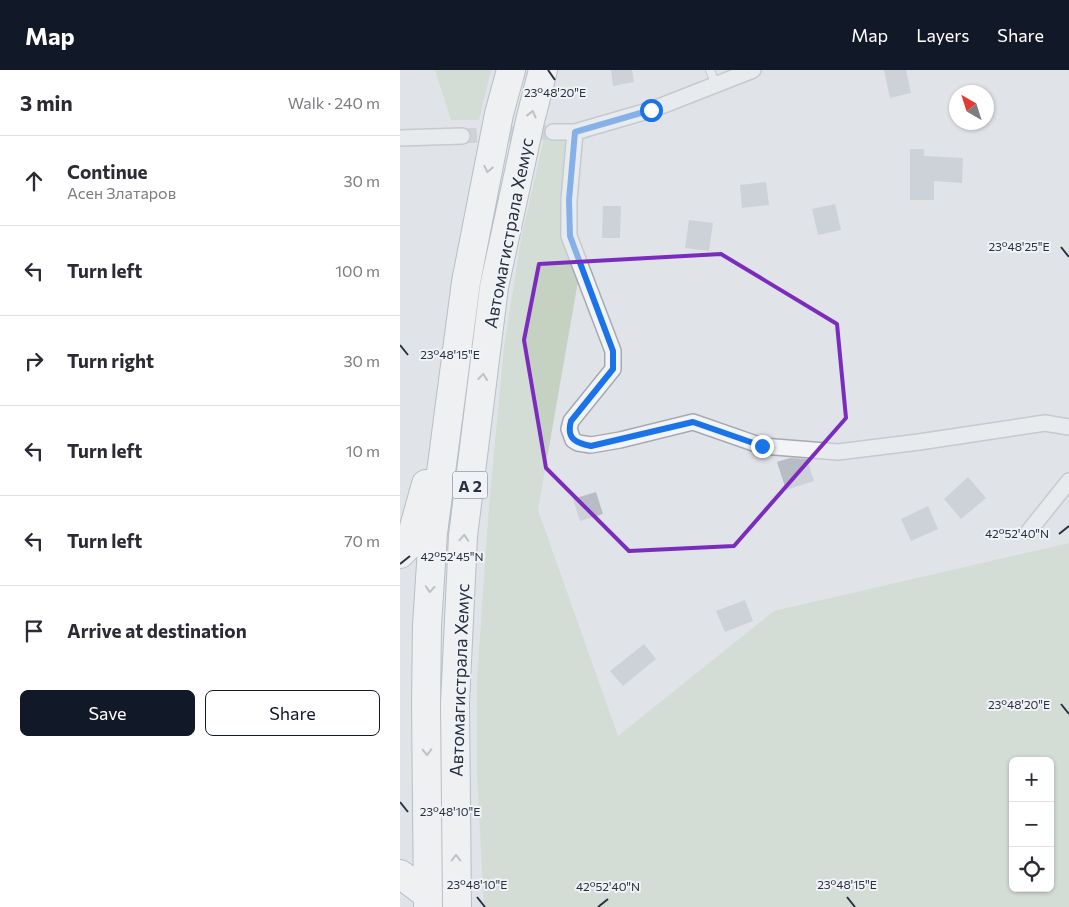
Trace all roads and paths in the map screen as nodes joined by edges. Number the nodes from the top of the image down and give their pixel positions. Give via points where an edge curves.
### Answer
1 (511, 70) edge
2 (543, 70) edge
3 (710, 70) edge
4 (753, 70) edge
5 (716, 85) junction
6 (553, 132) tunnel mouth
7 (575, 132) junction
8 (462, 136) tunnel mouth
9 (400, 138) edge
10 (453, 383) junction
11 (1069, 427) edge
12 (1069, 481) edge
13 (1029, 531) dead end
14 (400, 554) edge
15 (400, 874) edge
16 (428, 901) edge
17 (457, 907) edge

1 -> 10 highway, Автомагистрала Хемус / A 2 via 499,114 466,282
17 -> 2 highway, Автомагистрала Хемус / A 2 via 455,702 463,536 494,287
3 - 5 lane
4 - 5 street
5 - 7 street via 651,110
6 - 7 street
7 - 11 street via 569,200 570,236 613,351 613,369 571,421 569,429 573,440 578,443 591,446 693,422 762,446 838,452 1045,423
8 - 9 street
10 - 14 highway via 409,545
10 -> 16 highway, Автомагистрала Хемус / A 2 via 434,533 427,625
12 - 13 street
15 - 16 highway

